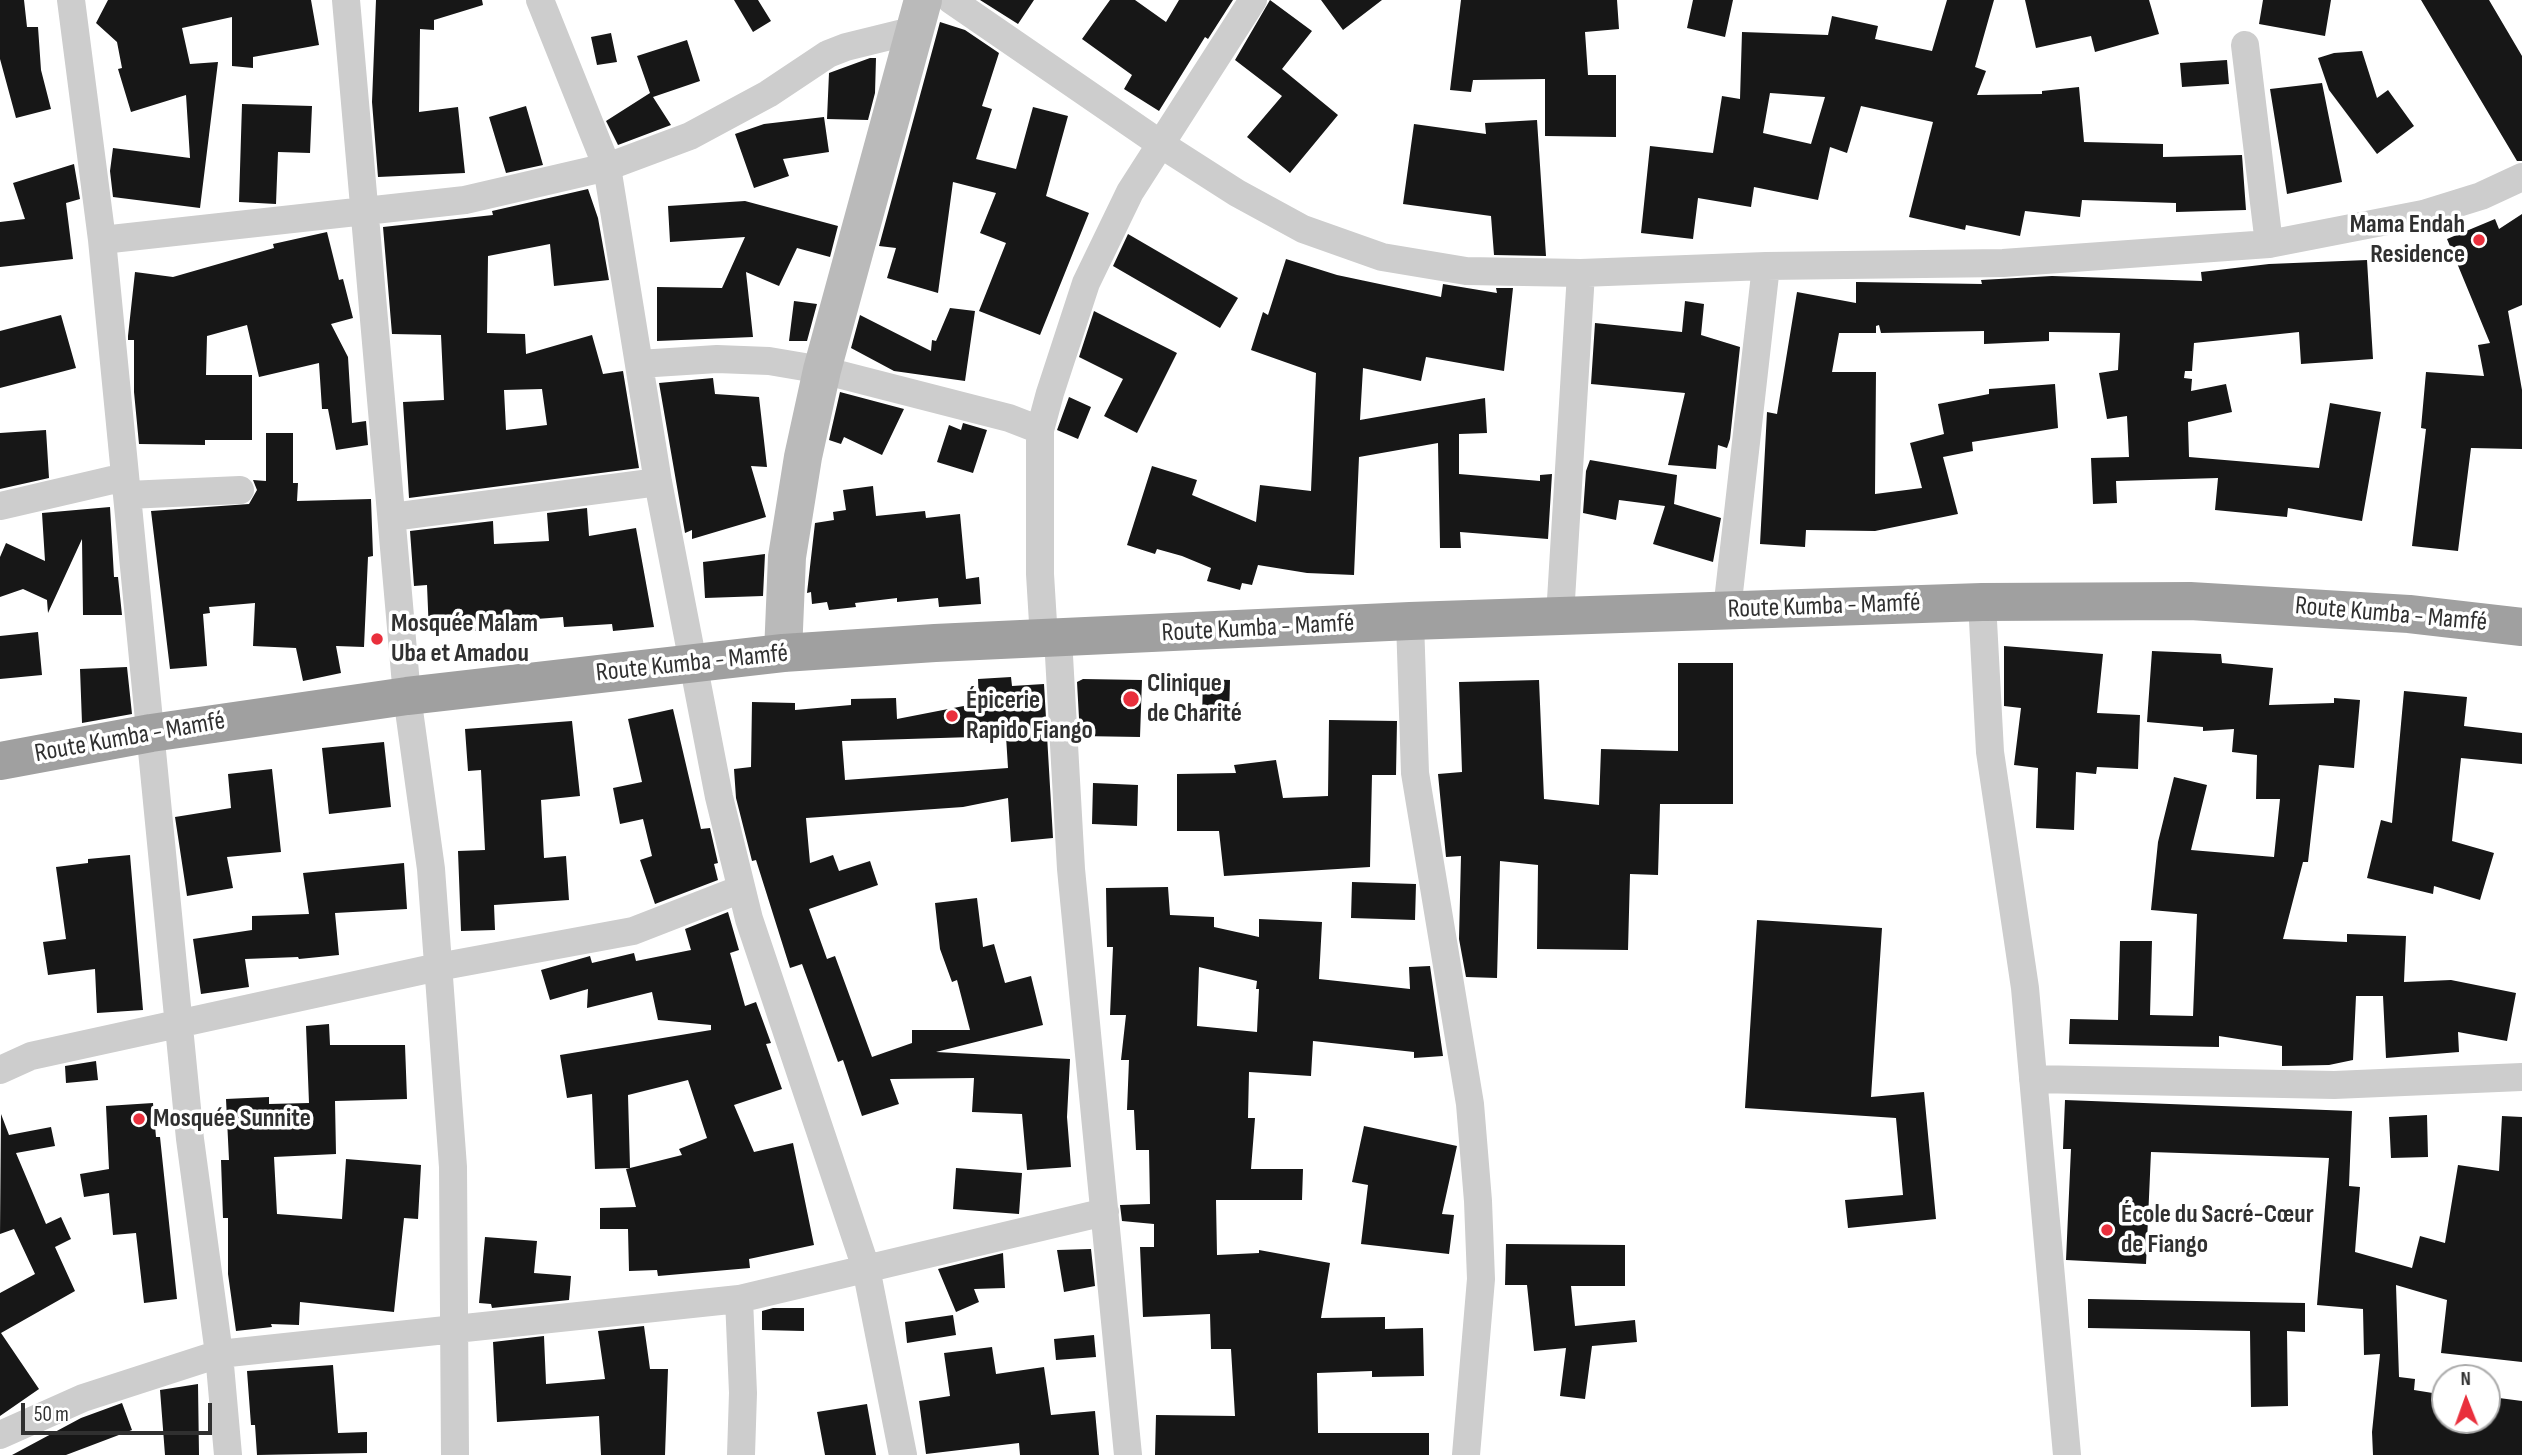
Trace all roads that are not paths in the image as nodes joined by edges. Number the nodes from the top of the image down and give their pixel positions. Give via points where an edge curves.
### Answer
1 (71, 0) edge
2 (346, 0) edge
3 (540, 0) edge
4 (951, 0) edge
5 (1252, 0) edge
6 (919, 15) edge
7 (2245, 45) dead end
8 (1162, 145) junction
9 (607, 167) junction
10 (2522, 177) edge
11 (365, 212) junction
12 (102, 240) junction
13 (2269, 244) junction
14 (1766, 265) junction
15 (1581, 273) junction
16 (639, 364) junction
17 (822, 370) junction
18 (1040, 430) junction
19 (658, 482) junction
20 (126, 486) junction
21 (240, 490) dead end
22 (0, 506) edge
23 (391, 517) junction
24 (1982, 602) junction
25 (1727, 610) junction
26 (1560, 616) junction
27 (1410, 621) junction
28 (2522, 627) edge
29 (1051, 639) junction
30 (783, 653) junction
31 (691, 664) junction
32 (407, 696) junction
33 (151, 733) junction
34 (0, 761) edge
35 (741, 889) junction
36 (438, 967) junction
37 (179, 1023) junction
38 (0, 1070) edge
39 (2522, 1077) edge
40 (2033, 1079) junction
41 (1105, 1212) junction
42 (866, 1268) junction
43 (739, 1299) junction
44 (454, 1331) junction
45 (219, 1354) junction
46 (0, 1435) edge
47 (228, 1455) edge
48 (455, 1455) edge
49 (741, 1455) edge
50 (904, 1455) edge
51 (1128, 1455) edge
52 (1466, 1455) edge
53 (2067, 1455) edge

1 - 12 street
2 - 11 street
3 - 9 street
4 - 8 street
5 - 8 street
6 - 9 street via 828,54 768,94 690,136
6 - 17 main road
7 - 13 street
8 - 15 street via 1303,229 1382,257 1466,271
8 - 18 street via 1130,192 1086,283
9 - 11 street via 465,200
9 - 16 street
10 - 13 street via 2423,214
11 - 12 street
11 - 23 street
12 - 20 street
13 - 14 street via 2003,264
14 - 15 street
14 - 25 street
15 - 26 street
16 - 17 street via 717,359
16 - 19 street
17 - 18 street
17 - 30 main road via 787,557
18 - 29 street via 1040,574
19 - 23 street
19 - 31 street
20 - 21 street
20 - 22 street
20 - 33 street
23 - 32 street
24 - 25 highway, Route Kumba - Mamfé
24 - 28 highway, Route Kumba - Mamfé via 2190,601 2409,614
24 - 40 street via 1990,752 2025,988
25 - 26 highway, Route Kumba - Mamfé
26 - 27 highway, Route Kumba - Mamfé
27 - 29 highway, Route Kumba - Mamfé
27 - 52 street via 1415,773 1470,1104 1478,1200 1481,1279
29 - 30 highway, Route Kumba - Mamfé
29 - 41 street
30 - 31 highway, Route Kumba - Mamfé
31 - 32 highway, Route Kumba - Mamfé
31 - 35 street
32 - 33 highway, Route Kumba - Mamfé
32 - 36 street via 431,869
33 - 34 highway, Route Kumba - Mamfé
33 - 37 street
35 - 36 street via 633,931
35 - 42 street
36 - 37 street
36 - 44 street via 453,1167
37 - 38 street via 31,1056
37 - 45 street
39 - 40 street via 2334,1085
40 - 53 street
41 - 42 street
41 - 51 street
42 - 43 street
42 - 50 street
43 - 44 street
43 - 49 street
44 - 45 street
44 - 48 street
45 - 46 street via 83,1398
45 - 47 street

